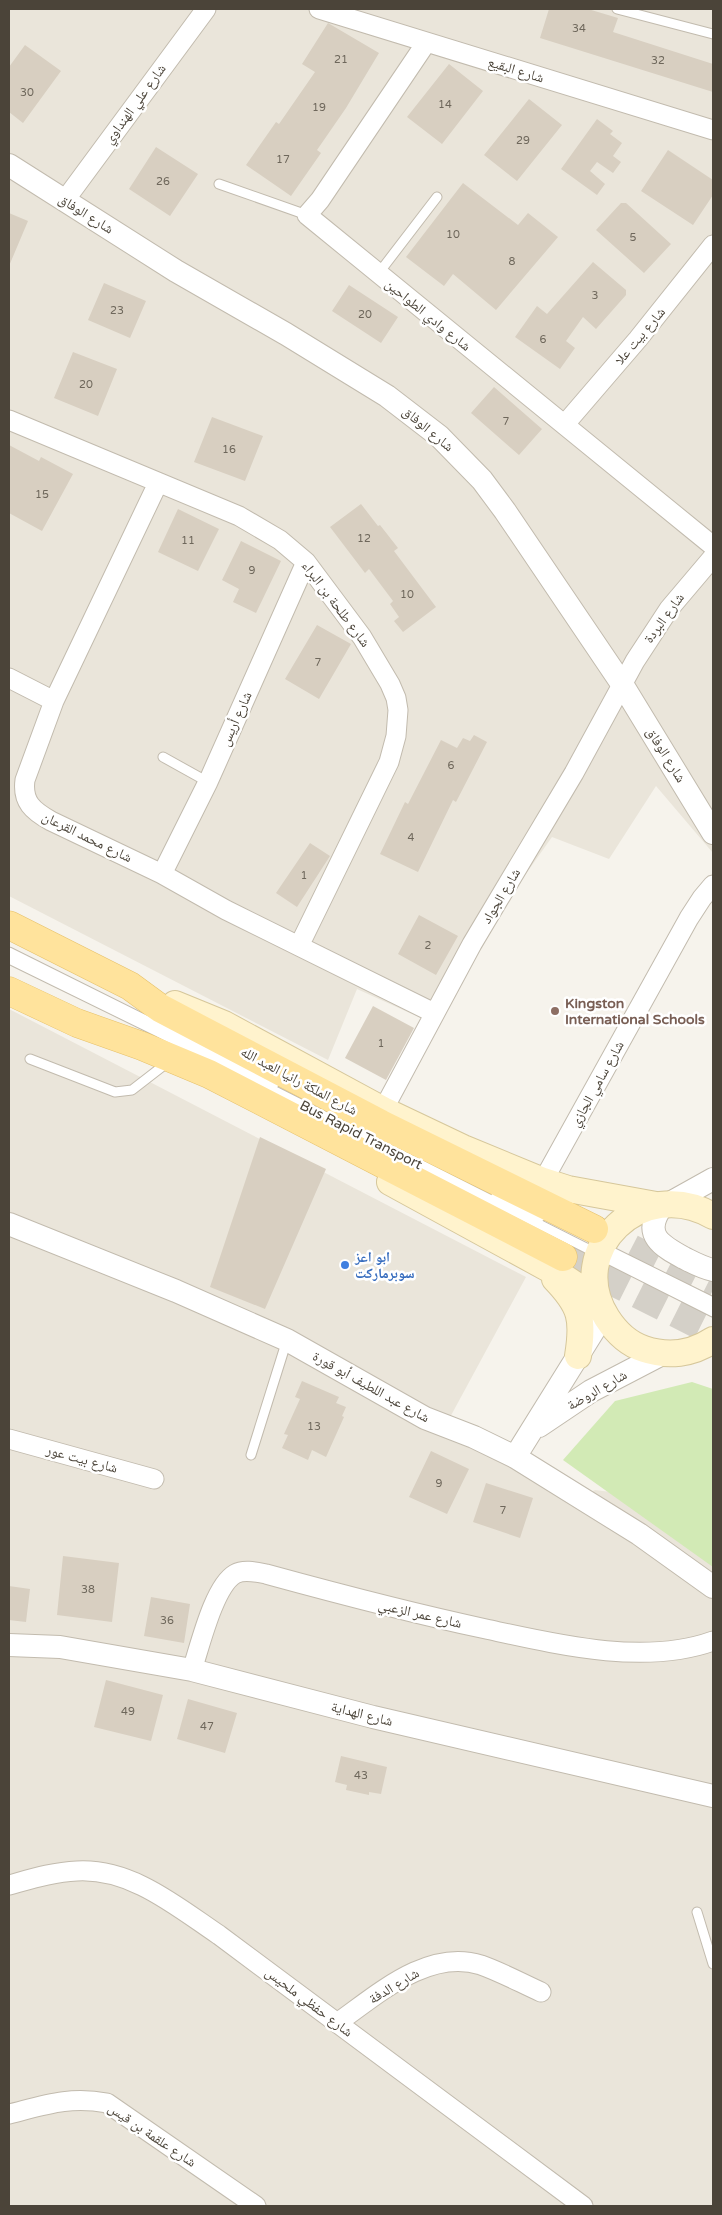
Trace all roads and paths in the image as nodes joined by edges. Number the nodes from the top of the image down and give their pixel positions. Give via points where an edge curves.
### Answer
1 (206, 9) edge
2 (319, 9) edge
3 (617, 9) edge
4 (713, 34) edge
5 (426, 43) junction
6 (713, 130) edge
7 (9, 166) edge
8 (218, 184) dead end
9 (437, 197) dead end
10 (65, 200) junction
11 (307, 216) junction
12 (713, 245) edge
13 (377, 274) junction
14 (9, 420) edge
15 (565, 424) junction
16 (158, 483) junction
17 (713, 546) edge
18 (713, 557) edge
19 (306, 562) junction
20 (9, 678) edge
21 (622, 684) junction
22 (54, 701) junction
23 (163, 757) dead end
24 (208, 782) junction
25 (713, 833) edge
26 (162, 874) junction
27 (713, 885) edge
28 (9, 924) edge
29 (298, 946) junction
30 (9, 952) edge
31 (9, 959) edge
32 (130, 986) junction
33 (9, 991) edge
34 (434, 1013) junction
35 (77, 1023) junction
36 (30, 1059) dead end
37 (163, 1066) junction
38 (383, 1110) junction
39 (713, 1179) edge
40 (542, 1181) junction
41 (662, 1204) junction
42 (713, 1216) edge
43 (9, 1224) edge
44 (598, 1244) junction
45 (554, 1262) junction
46 (713, 1270) edge
47 (713, 1302) edge
48 (601, 1307) junction
49 (713, 1312) edge
50 (287, 1340) junction
51 (711, 1345) edge
52 (664, 1354) junction
53 (578, 1356) junction
54 (533, 1431) junction
55 (9, 1439) edge
56 (251, 1455) dead end
57 (515, 1457) junction
58 (154, 1479) dead end
59 (713, 1587) edge
60 (713, 1641) edge
61 (9, 1645) edge
62 (192, 1670) junction
63 (713, 1796) edge
64 (9, 1885) edge
65 (697, 1912) dead end
66 (713, 1964) edge
67 (541, 1992) dead end
68 (337, 2023) junction
69 (9, 2114) edge
70 (256, 2206) edge
71 (583, 2206) edge

1 - 10 street, شارع علي الهنداوي
2 - 5 street, شارع البقيع
3 - 4 lane
5 - 6 street, شارع البقيع
5 - 11 street
7 - 10 street, شارع الوفاق
8 - 11 lane
9 - 13 lane
10 - 21 street, شارع الوفاق via 176,271 387,396 439,436 482,480 505,511
11 - 13 street, شارع وادي الطواحين
12 - 15 street, شارع بيت علا
13 - 15 street, شارع وادي الطواحين
14 - 16 street, شارع طلحة بن البراء
15 - 17 street, شارع وادي الطواحين
16 - 19 street, شارع طلحة بن البراء via 239,516 280,540
16 - 22 street, شارع محمد القرعان
18 - 21 street, شارع البردة via 657,626
19 - 24 street, شارع أريس
19 - 29 street, شارع طلحة بن البراء via 362,637 390,684 398,710 389,762
20 - 22 street
21 - 25 street, شارع الوفاق
21 - 34 street, شارع الجواد
22 - 26 street, شارع محمد القرعان via 25,780 29,804 50,821
23 - 24 lane
24 - 26 street, شارع أريس
26 - 29 street, شارع محمد القرعان
27 - 40 street, شارع سامي الجازي via 689,918
28 - 32 main road, شارع الملكة رانيا العبد الله
29 - 34 street, شارع محمد القرعان
30 - 44 lane, Bus Rapid Transport
31 - 44 lane, Bus Rapid Transport
32 - 38 main road via 224,1024
32 - 44 main road, شارع الملكة رانيا العبد الله via 160,1008 381,1124
33 - 35 main road
34 - 38 street, شارع الجواد
35 - 37 main road
35 - 45 main road via 209,1074
36 - 37 lane via 115,1092 132,1090
37 - 45 main road
38 - 40 main road
39 - 41 street via 701,1188
40 - 41 main road via 568,1189
41 - 42 main road via 692,1206
41 - 44 main road via 634,1213
41 - 46 street via 653,1224 658,1241 664,1247
43 - 50 street, شارع عبد اللطيف أبو قورة
44 - 47 lane, Bus Rapid Transport
44 - 48 main road via 595,1285
44 - 49 lane, Bus Rapid Transport
45 - 48 main road
45 - 53 main road via 580,1315 582,1326
48 - 52 main road via 618,1333 628,1341
48 - 53 street, شارع الروضة
50 - 56 lane
50 - 57 street, شارع عبد اللطيف أبو قورة via 424,1418
51 - 52 main road
52 - 54 street, شارع الروضة via 591,1391
53 - 54 street, شارع الروضة
54 - 57 street, شارع الروضة
55 - 58 street, شارع بيت عور
57 - 59 street, شارع عبد اللطيف أبو قورة via 639,1534
60 - 62 street, شارع عمر الزعبي via 648,1652 598,1649 528,1638 402,1611 249,1571 235,1574 225,1582
61 - 62 street, شارع الهداية via 60,1647
62 - 63 street, شارع الهداية via 373,1717
64 - 68 street, شارع حفظي ملحيس via 76,1870 104,1872 139,1884 218,1935
65 - 66 lane
67 - 68 street, شارع الدفة via 480,1965 454,1961 427,1966 395,1983
68 - 71 street, شارع حفظي ملحيس
69 - 70 street, شارع علقمة بن قيس via 67,2100 87,2099 106,2103

